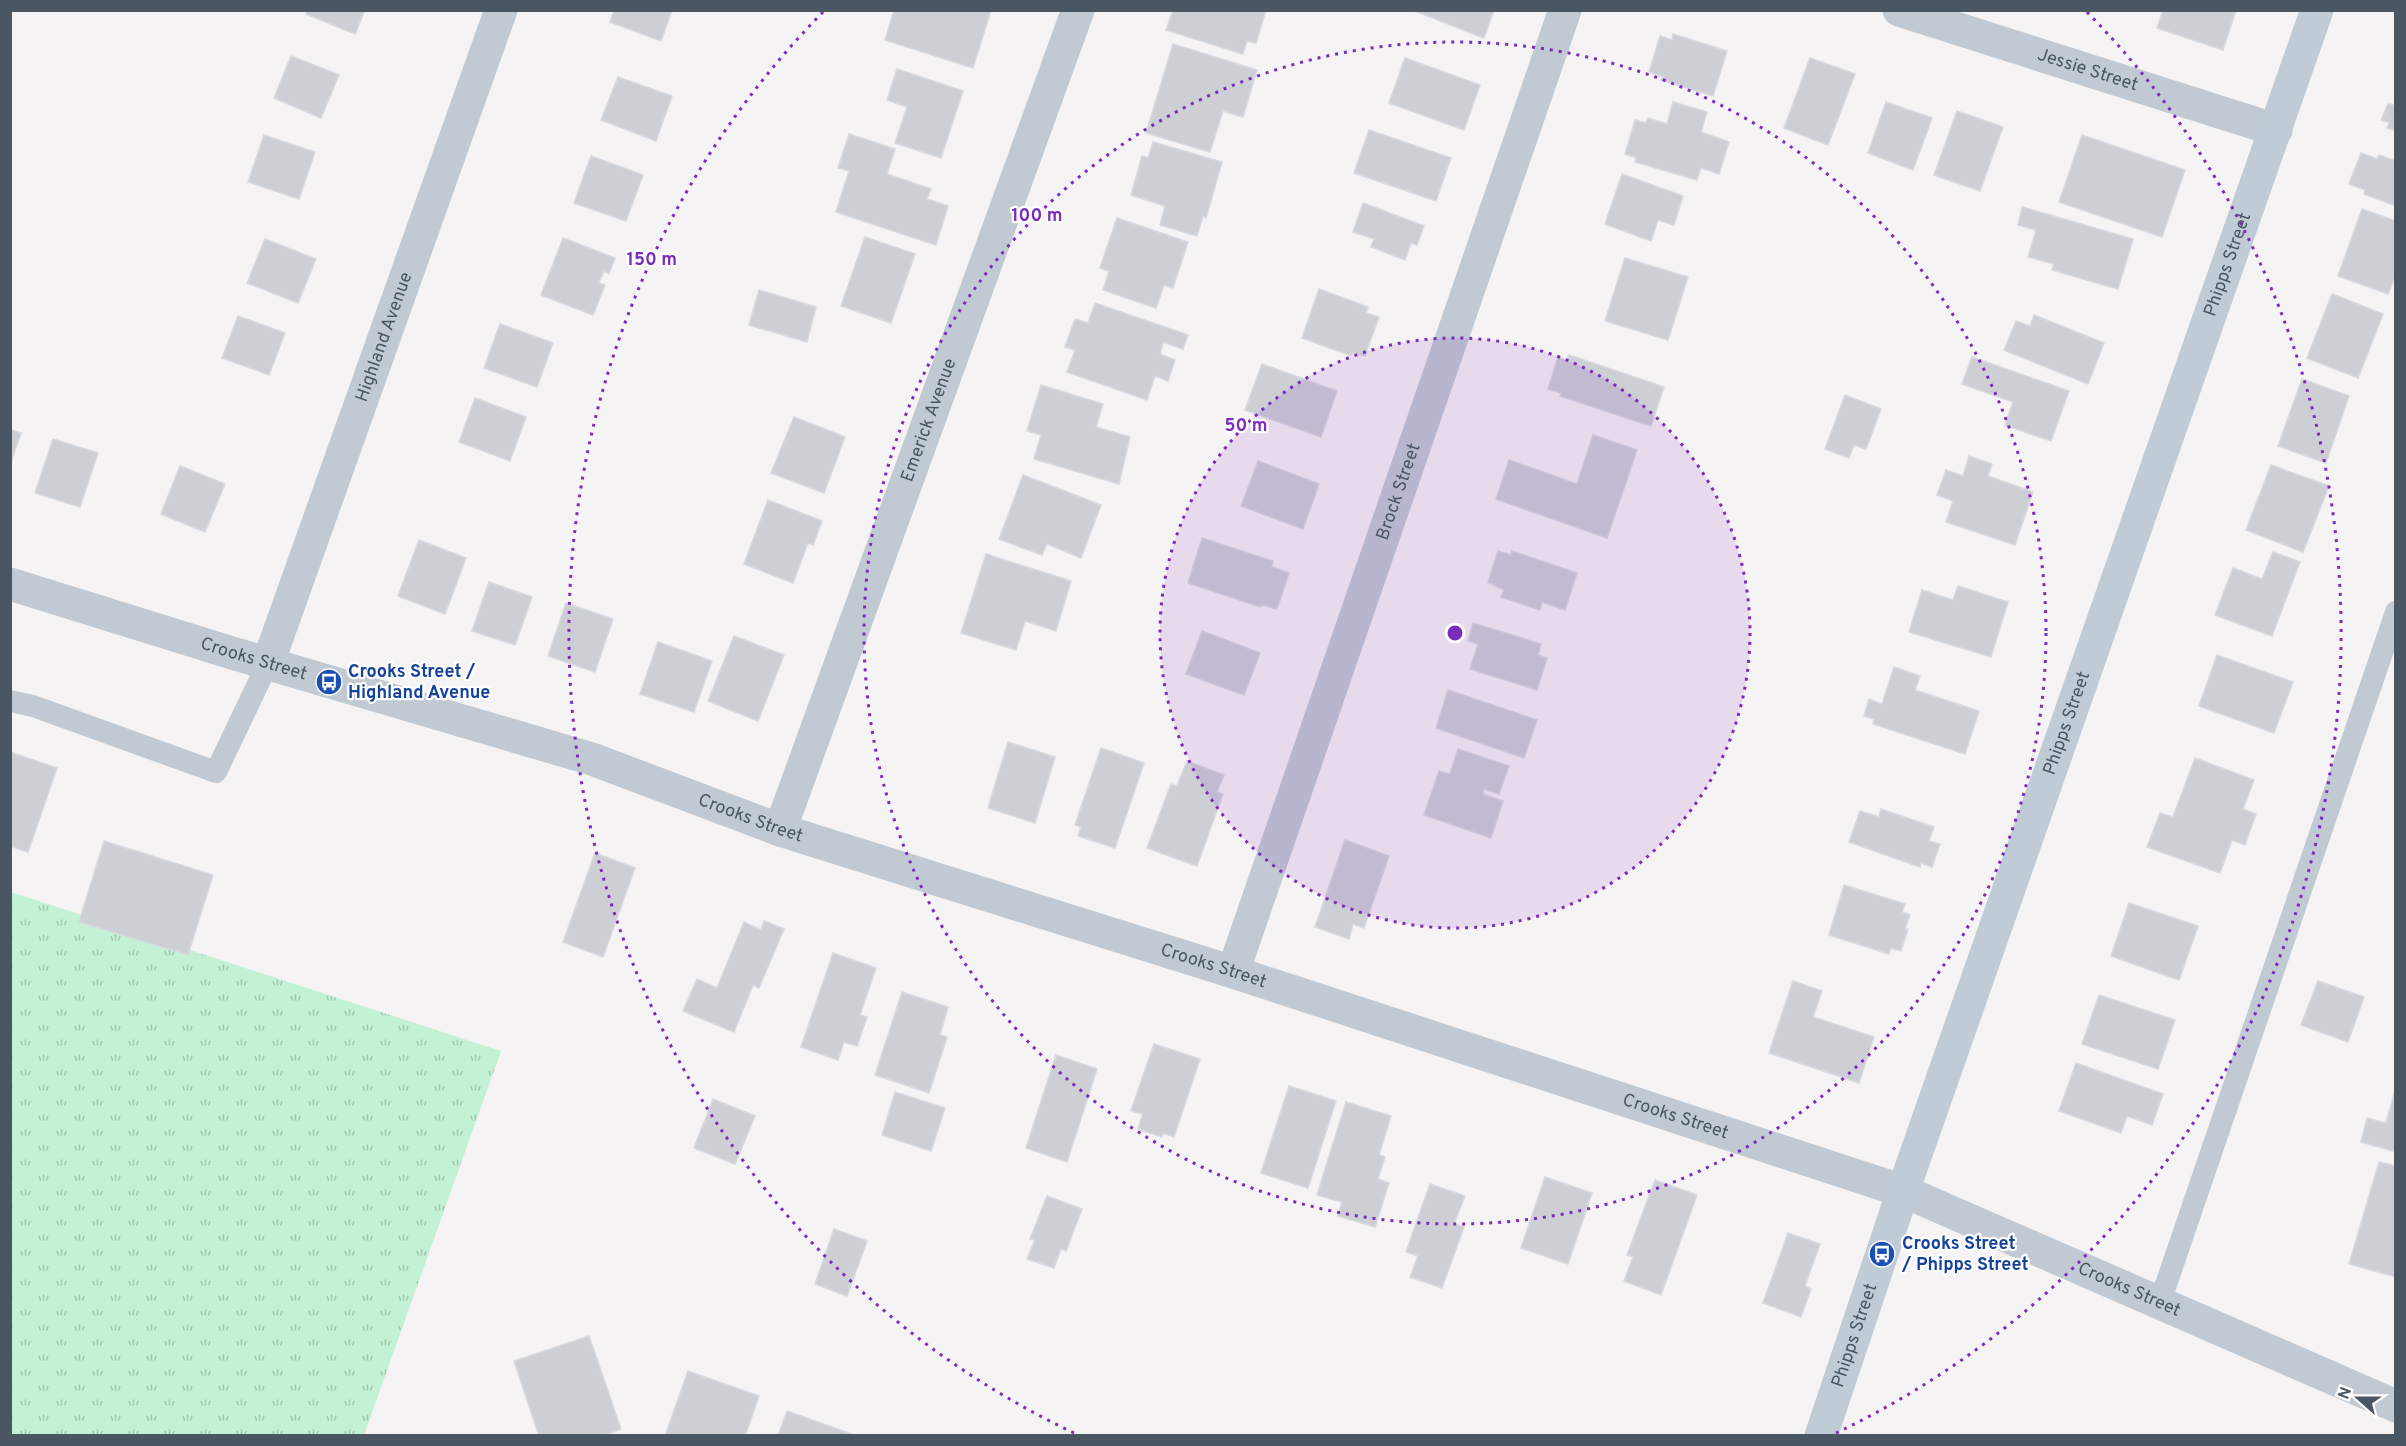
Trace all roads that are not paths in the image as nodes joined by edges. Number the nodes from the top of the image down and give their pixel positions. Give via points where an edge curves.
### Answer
1 (501, 10) edge
2 (1078, 10) edge
3 (1565, 10) edge
4 (1899, 10) edge
5 (2317, 10) edge
6 (2276, 130) junction
7 (10, 584) edge
8 (2396, 612) edge
9 (268, 663) junction
10 (10, 701) edge
11 (780, 830) junction
12 (1233, 972) junction
13 (1903, 1191) junction
14 (2160, 1302) junction
15 (2396, 1406) edge
16 (1821, 1436) edge

1 - 9 street, Highland Avenue
2 - 11 street, Emerick Avenue
3 - 12 street, Brock Street
4 - 6 street, Jessie Street
5 - 6 main road, Phipps Street
6 - 13 main road, Phipps Street
7 - 9 street, Crooks Street
8 - 14 lane
9 - 10 lane via 216,772
9 - 11 street, Crooks Street via 592,759
11 - 12 street, Crooks Street
12 - 13 street, Crooks Street
13 - 14 street, Crooks Street
13 - 16 main road, Phipps Street
14 - 15 street, Crooks Street

